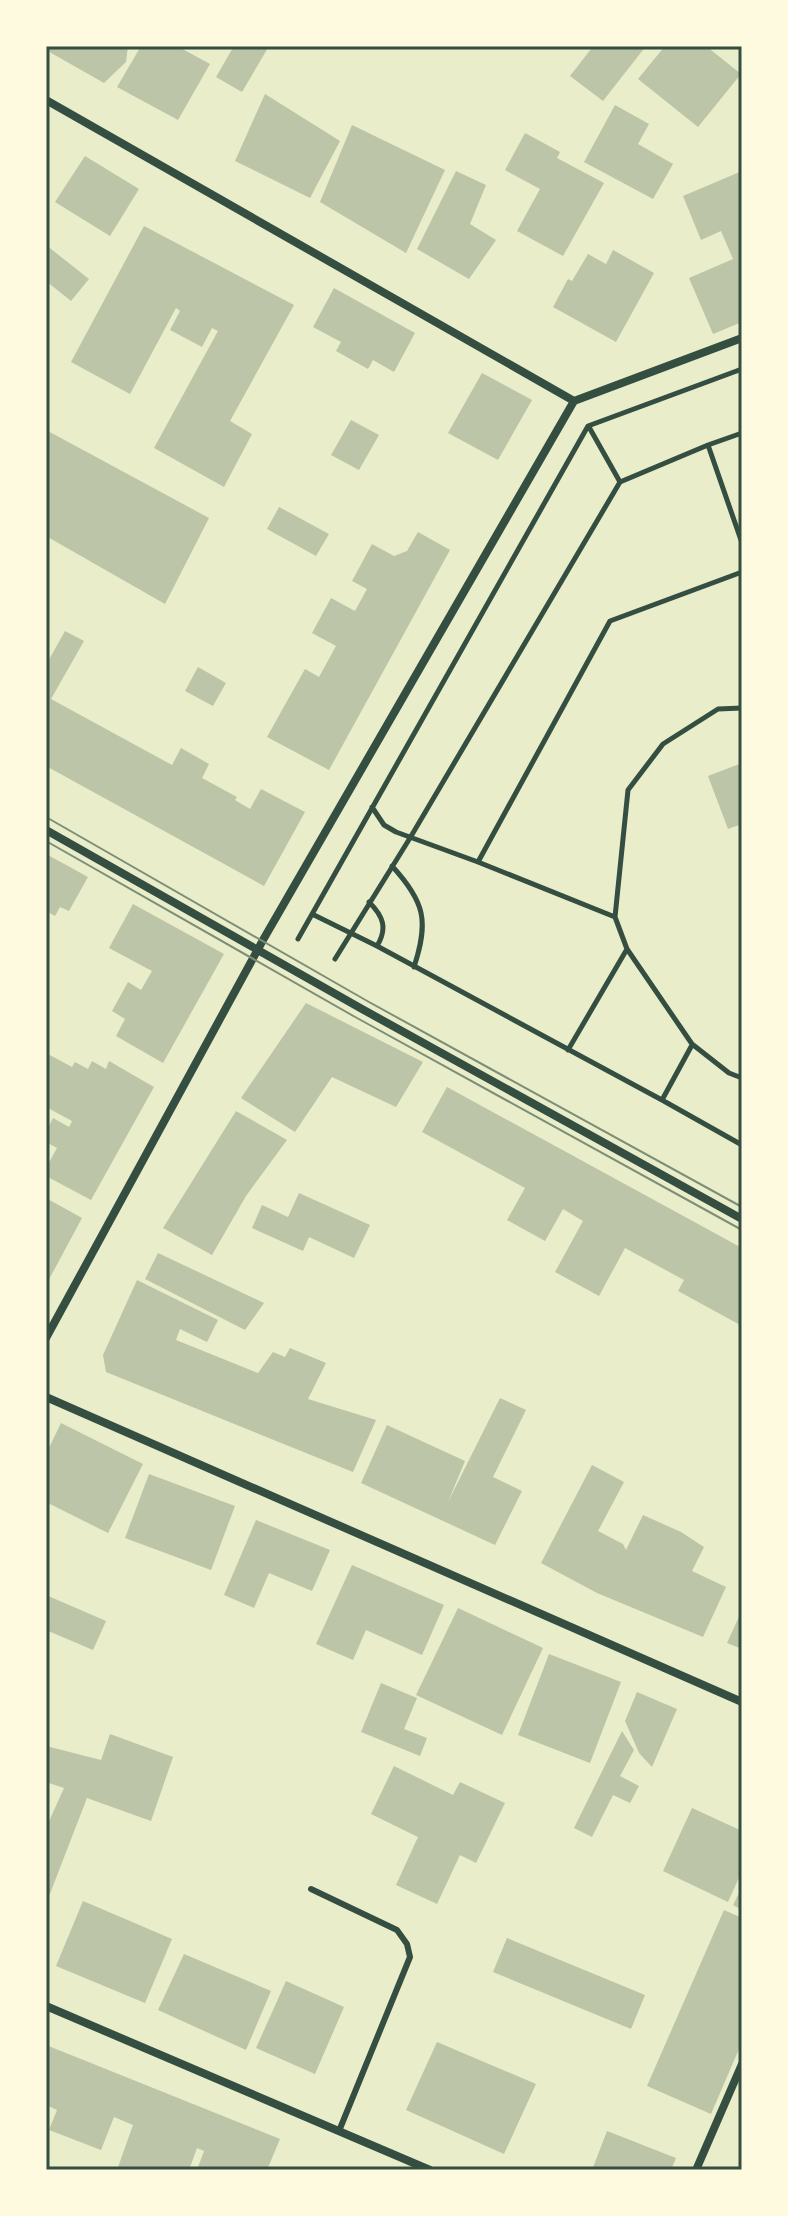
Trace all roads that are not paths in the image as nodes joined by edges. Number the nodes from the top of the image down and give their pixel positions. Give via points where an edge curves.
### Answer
1 (46, 100) edge
2 (742, 338) edge
3 (574, 401) junction
4 (46, 830) edge
5 (258, 949) junction
6 (742, 1219) edge
7 (46, 1338) edge
8 (46, 1397) edge
9 (742, 1702) edge
10 (311, 1889) dead end
11 (46, 2006) edge
12 (742, 2064) edge
13 (339, 2131) junction
14 (430, 2170) edge
15 (696, 2170) edge

1 - 3 street
2 - 3 street
3 - 5 street
4 - 5 street
5 - 6 street
5 - 7 street
8 - 9 street
10 - 13 lane via 397,1930 410,1957
11 - 13 street
12 - 15 street
13 - 14 street

